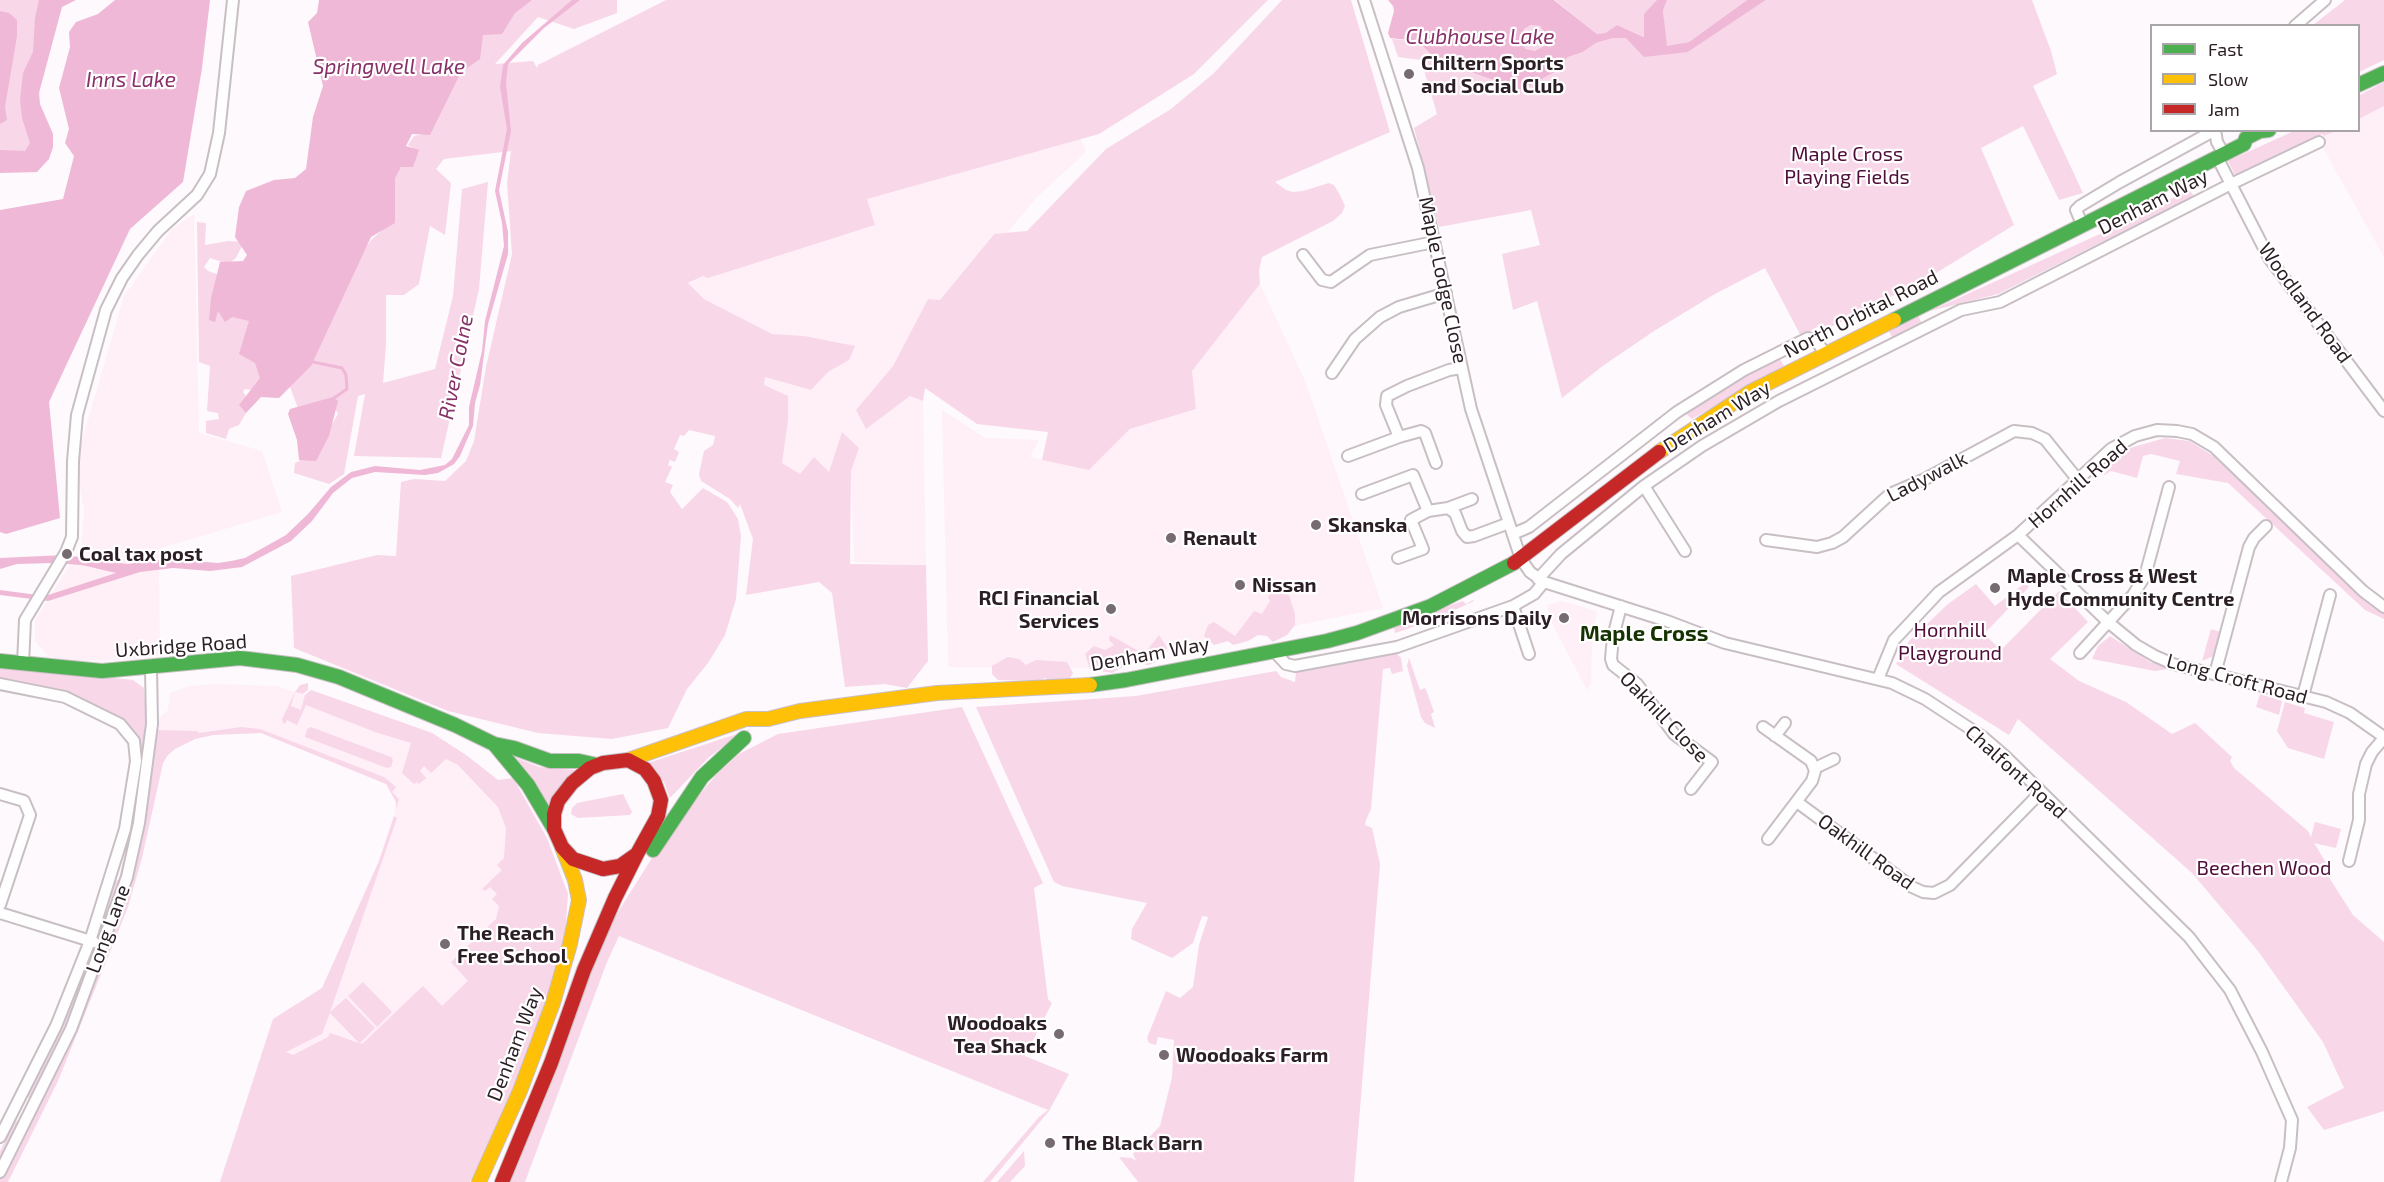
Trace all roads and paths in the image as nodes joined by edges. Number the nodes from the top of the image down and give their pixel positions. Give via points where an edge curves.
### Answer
1 (233, 0) edge
2 (1364, 0) edge
3 (2325, 0) edge
4 (2297, 24) edge
5 (2384, 73) edge
6 (2360, 84) edge
7 (2211, 132) edge
8 (2215, 132) edge
9 (2267, 132) edge
10 (2319, 142) dead end
11 (2221, 155) junction
12 (2230, 184) junction
13 (2082, 224) junction
14 (1434, 242) junction
15 (1303, 255) dead end
16 (1446, 293) junction
17 (1846, 344) junction
18 (1825, 354) junction
19 (1855, 362) junction
20 (1462, 368) junction
21 (1332, 373) dead end
22 (2384, 411) edge
23 (1399, 437) junction
24 (1348, 456) dead end
25 (1436, 463) dead end
26 (2078, 480) junction
27 (1644, 486) junction
28 (2169, 487) dead end
29 (1362, 494) dead end
30 (1472, 499) dead end
31 (1448, 508) junction
32 (1428, 511) junction
33 (1509, 523) junction
34 (2266, 526) dead end
35 (1513, 534) junction
36 (2018, 535) junction
37 (1766, 540) dead end
38 (1685, 552) dead end
39 (1398, 558) dead end
40 (1521, 559) junction
41 (1541, 580) junction
42 (2330, 595) dead end
43 (1513, 606) junction
44 (1620, 606) junction
45 (2383, 606) edge
46 (2108, 622) junction
47 (1274, 651) junction
48 (2080, 653) dead end
49 (1529, 654) dead end
50 (0, 661) edge
51 (22, 664) junction
52 (151, 668) junction
53 (2215, 674) junction
54 (1878, 679) junction
55 (0, 684) edge
56 (2303, 696) junction
57 (768, 719) junction
58 (1785, 723) dead end
59 (1763, 727) dead end
60 (1776, 736) junction
61 (2384, 737) edge
62 (744, 738) junction
63 (494, 744) junction
64 (1834, 759) dead end
65 (628, 760) junction
66 (597, 765) junction
67 (1815, 768) junction
68 (1691, 789) dead end
69 (2041, 792) junction
70 (0, 794) edge
71 (1797, 802) junction
72 (658, 816) junction
73 (554, 829) junction
74 (1768, 839) dead end
75 (562, 847) junction
76 (637, 854) junction
77 (2349, 861) dead end
78 (0, 905) edge
79 (0, 913) edge
80 (604, 924) junction
81 (90, 941) junction
82 (103, 945) junction
83 (0, 1137) edge
84 (0, 1172) edge
85 (479, 1182) edge
86 (502, 1182) edge
87 (2281, 1182) edge

1 - 51 street via 218,141 210,174 197,195 153,236 126,272 106,310 77,415 72,537 24,626
2 - 14 street, Maple Lodge Close via 1418,168
3 - 4 street
5 - 6 main road
7 - 13 street via 2080,206 2076,210
8 - 11 street, Woodland Road
9 - 11 main road, North Orbital Road via 2250,145
10 - 12 street, Denham Way
11 - 12 street, Woodland Road
11 - 13 main road, North Orbital Road
12 - 19 street, Denham Way via 2000,302 1961,310
12 - 22 street, Woodland Road via 2274,266
13 - 17 main road, North Orbital Road
14 - 15 street via 1370,255 1331,282 1322,280
14 - 16 street, Maple Lodge Close
16 - 20 street, Maple Lodge Close
16 - 21 street via 1380,317 1355,339
17 - 18 main road, North Orbital Road
17 - 19 street
18 - 35 street, Denham Way via 1816,340 1808,338 1744,370 1677,412 1529,527
18 - 40 main road, North Orbital Road via 1750,392 1665,447
19 - 27 street, Denham Way via 1721,434
20 - 23 street via 1387,396 1386,405
20 - 33 street, Maple Lodge Close via 1471,409
23 - 24 street
23 - 25 street via 1425,433
26 - 36 street, Hornhill Road
26 - 37 street, Ladywalk via 2045,438 2014,431 1890,494 1832,543 1817,547
26 - 45 street, Hornhill Road via 2111,449 2135,436 2157,430 2197,436 2220,452
27 - 38 street
27 - 41 street, Denham Way via 1560,554
28 - 46 street via 2145,576
29 - 32 street via 1413,475
30 - 31 street
31 - 32 street
31 - 33 street via 1455,513 1467,537
32 - 39 street via 1411,520 1423,549
33 - 35 street, Maple Lodge Close
34 - 53 street via 2249,547
35 - 40 street, Maple Lodge Close
36 - 46 street, Long Croft Road
36 - 54 street, Hornhill Road via 1926,604 1890,645
40 - 41 street
40 - 47 main road, Denham Way via 1431,606 1390,622
41 - 43 street, Denham Way via 1534,594
41 - 44 street, Chalfont Road
42 - 56 street
43 - 47 street, Denham Way via 1397,647 1358,656 1295,666 1286,664
43 - 49 street
44 - 54 street, Chalfont Road via 1736,646
44 - 68 street, Oakhill Close via 1613,637 1613,665 1637,684 1674,734 1712,762
46 - 48 street
46 - 53 street, Long Croft Road via 2155,656
47 - 57 main road, Denham Way via 1075,687 937,693 800,711
50 - 51 main road, Uxbridge Road
51 - 52 main road, Uxbridge Road via 102,671
52 - 63 main road, Uxbridge Road via 240,658 297,665 339,677
52 - 82 street, Long Lane via 152,724 139,823 127,877
53 - 56 street, Long Croft Road
54 - 69 street, Chalfont Road via 1945,710 1994,747
55 - 81 street, Long Lane via 65,697 120,724 134,741 136,761 125,829
56 - 61 street, Long Croft Road via 2340,708
57 - 62 main road, Denham Way
57 - 65 main road, Denham Way via 746,719
58 - 60 street
59 - 60 street
60 - 67 street
61 - 77 street via 2366,764
62 - 72 main road, Denham Way via 708,763
62 - 80 main road via 702,777
63 - 66 main road, Uxbridge Road via 550,761
63 - 73 main road, Uxbridge Road via 528,785
64 - 67 street
65 - 66 main road
65 - 72 main road via 645,769 654,781 661,800
66 - 73 main road via 562,795 554,814
67 - 71 street, Oakhill Road via 1814,777
69 - 71 street, Oakhill Road via 1950,885 1934,893 1912,887
69 - 87 street, Chalfont Road via 2189,937 2230,990 2292,1120
70 - 78 street via 24,801 30,815
71 - 74 street, Oakhill Road
72 - 76 main road
73 - 75 main road
75 - 76 main road via 573,859 603,869 620,866
75 - 85 main road, Denham Way via 579,900 570,944 520,1091
76 - 80 main road, Denham Way
79 - 81 street
80 - 86 main road, Denham Way
81 - 82 street
81 - 83 street, Long Lane via 56,1026
82 - 84 street, Long Lane via 71,1029

